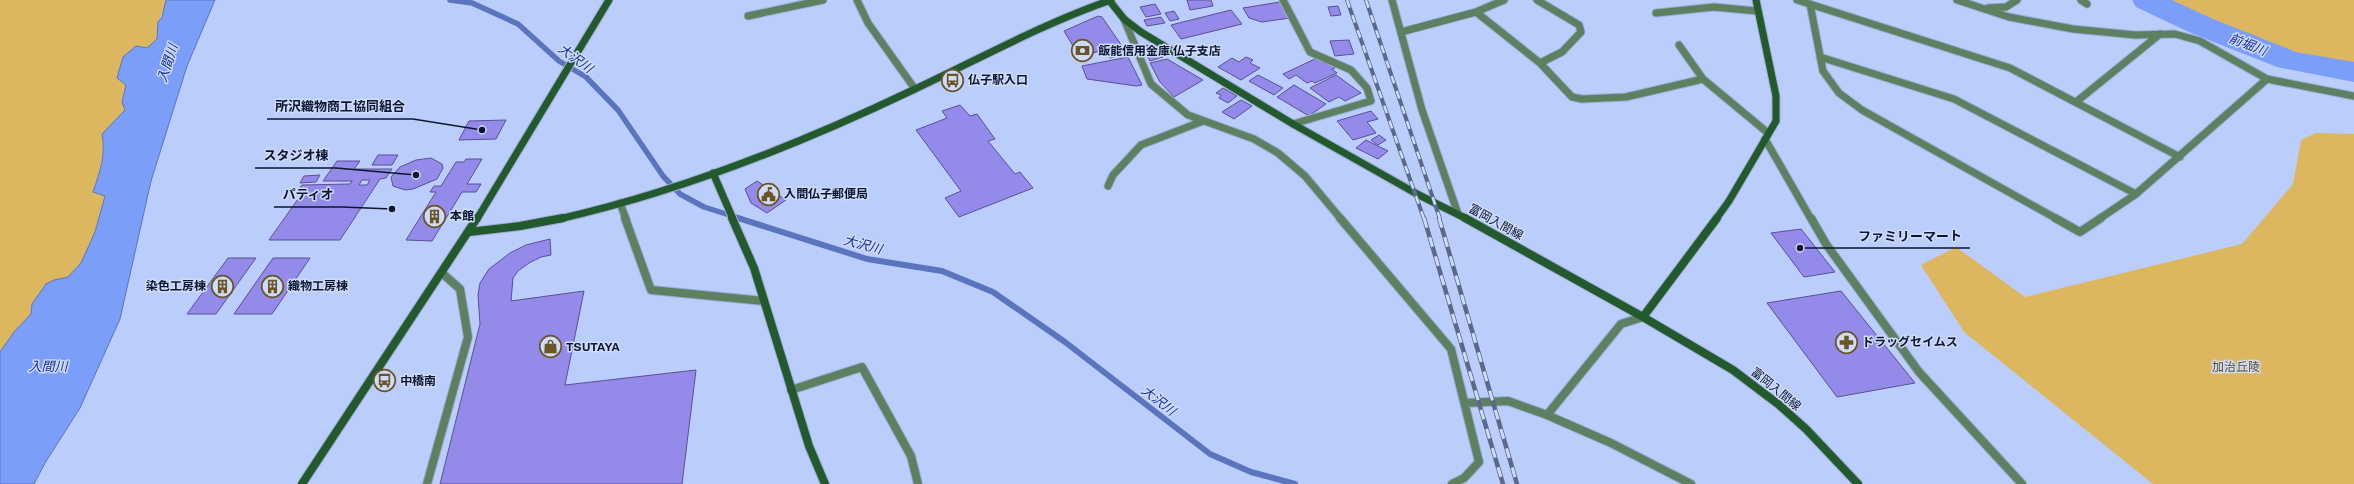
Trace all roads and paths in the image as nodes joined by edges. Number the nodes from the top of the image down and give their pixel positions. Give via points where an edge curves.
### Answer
1 (609, 0) edge
2 (823, 0) edge
3 (857, 0) edge
4 (1110, 0) edge
5 (1283, 0) edge
6 (1392, 0) edge
7 (1504, 0) edge
8 (1537, 0) edge
9 (1756, 0) edge
10 (1798, 0) edge
11 (1957, 0) edge
12 (2017, 0) edge
13 (1810, 4) junction
14 (1981, 8) junction
15 (1757, 11) junction
16 (1476, 12) junction
17 (1656, 13) dead end
18 (748, 16) dead end
19 (1124, 19) junction
20 (1401, 32) junction
21 (2160, 34) junction
22 (1679, 45) dead end
23 (1820, 57) junction
24 (1540, 63) junction
25 (1703, 79) junction
26 (2267, 79) junction
27 (915, 89) junction
28 (2354, 96) edge
29 (2076, 102) junction
30 (1203, 121) junction
31 (1293, 124) junction
32 (1766, 136) junction
33 (2180, 157) junction
34 (713, 173) junction
35 (1108, 186) dead end
36 (2136, 194) junction
37 (620, 203) junction
38 (1458, 214) junction
39 (469, 232) junction
40 (442, 273) junction
41 (764, 301) junction
42 (1643, 317) junction
43 (791, 390) junction
44 (1465, 403) junction
45 (1547, 415) junction
46 (302, 484) edge
47 (427, 484) edge
48 (825, 484) edge
49 (918, 484) edge
50 (1452, 484) edge
51 (1691, 484) edge
52 (1858, 484) edge
53 (2022, 484) edge

1 - 39 street
2 - 18 street
3 - 27 street via 868,23
4 - 19 street, 富岡入間線
4 - 27 street via 1048,24
5 - 31 street via 1310,52 1351,70 1367,88 1371,101
6 - 20 street
7 - 16 street
8 - 24 street via 1579,24 1581,32 1562,52
9 - 15 street
10 - 13 street
11 - 14 street
12 - 14 street via 2006,7
13 - 23 street
13 - 29 street via 2010,68
14 - 21 street via 2009,17 2073,29 2135,35
15 - 17 street via 1714,8
15 - 32 street via 1776,96 1776,121
16 - 20 street
16 - 24 street
19 - 30 street via 1134,49 1151,84 1188,115
19 - 31 street, 富岡入間線 via 1141,32
20 - 38 street via 1422,110
21 - 26 street via 2175,34 2200,41
21 - 29 street
22 - 25 street
23 - 36 street via 1954,99
23 - 36 street via 1823,71 1839,93 1862,110 2080,232
24 - 25 street via 1572,97 1582,99 1626,97
25 - 32 street
26 - 28 street
26 - 33 street
27 - 34 street via 802,140
29 - 33 street
30 - 35 street via 1141,145 1113,175
30 - 44 street via 1254,139 1278,153 1305,176 1451,349
31 - 38 street, 富岡入間線 via 1416,194
32 - 42 street via 1729,201
32 - 53 street via 1826,244 1915,365 1967,426
33 - 36 street
34 - 37 street
34 - 41 street via 754,268
37 - 39 street via 517,227
37 - 41 street via 651,290
38 - 42 street, 富岡入間線
39 - 40 street
40 - 46 street
40 - 47 street via 460,288 468,338
41 - 43 street
42 - 45 street via 1621,324
42 - 52 street, 富岡入間線 via 1733,370 1778,404 1806,429
43 - 48 street via 809,446
43 - 49 street via 862,367 911,456
44 - 45 street via 1508,401
44 - 50 street via 1479,462 1464,478
45 - 51 street via 1611,443

